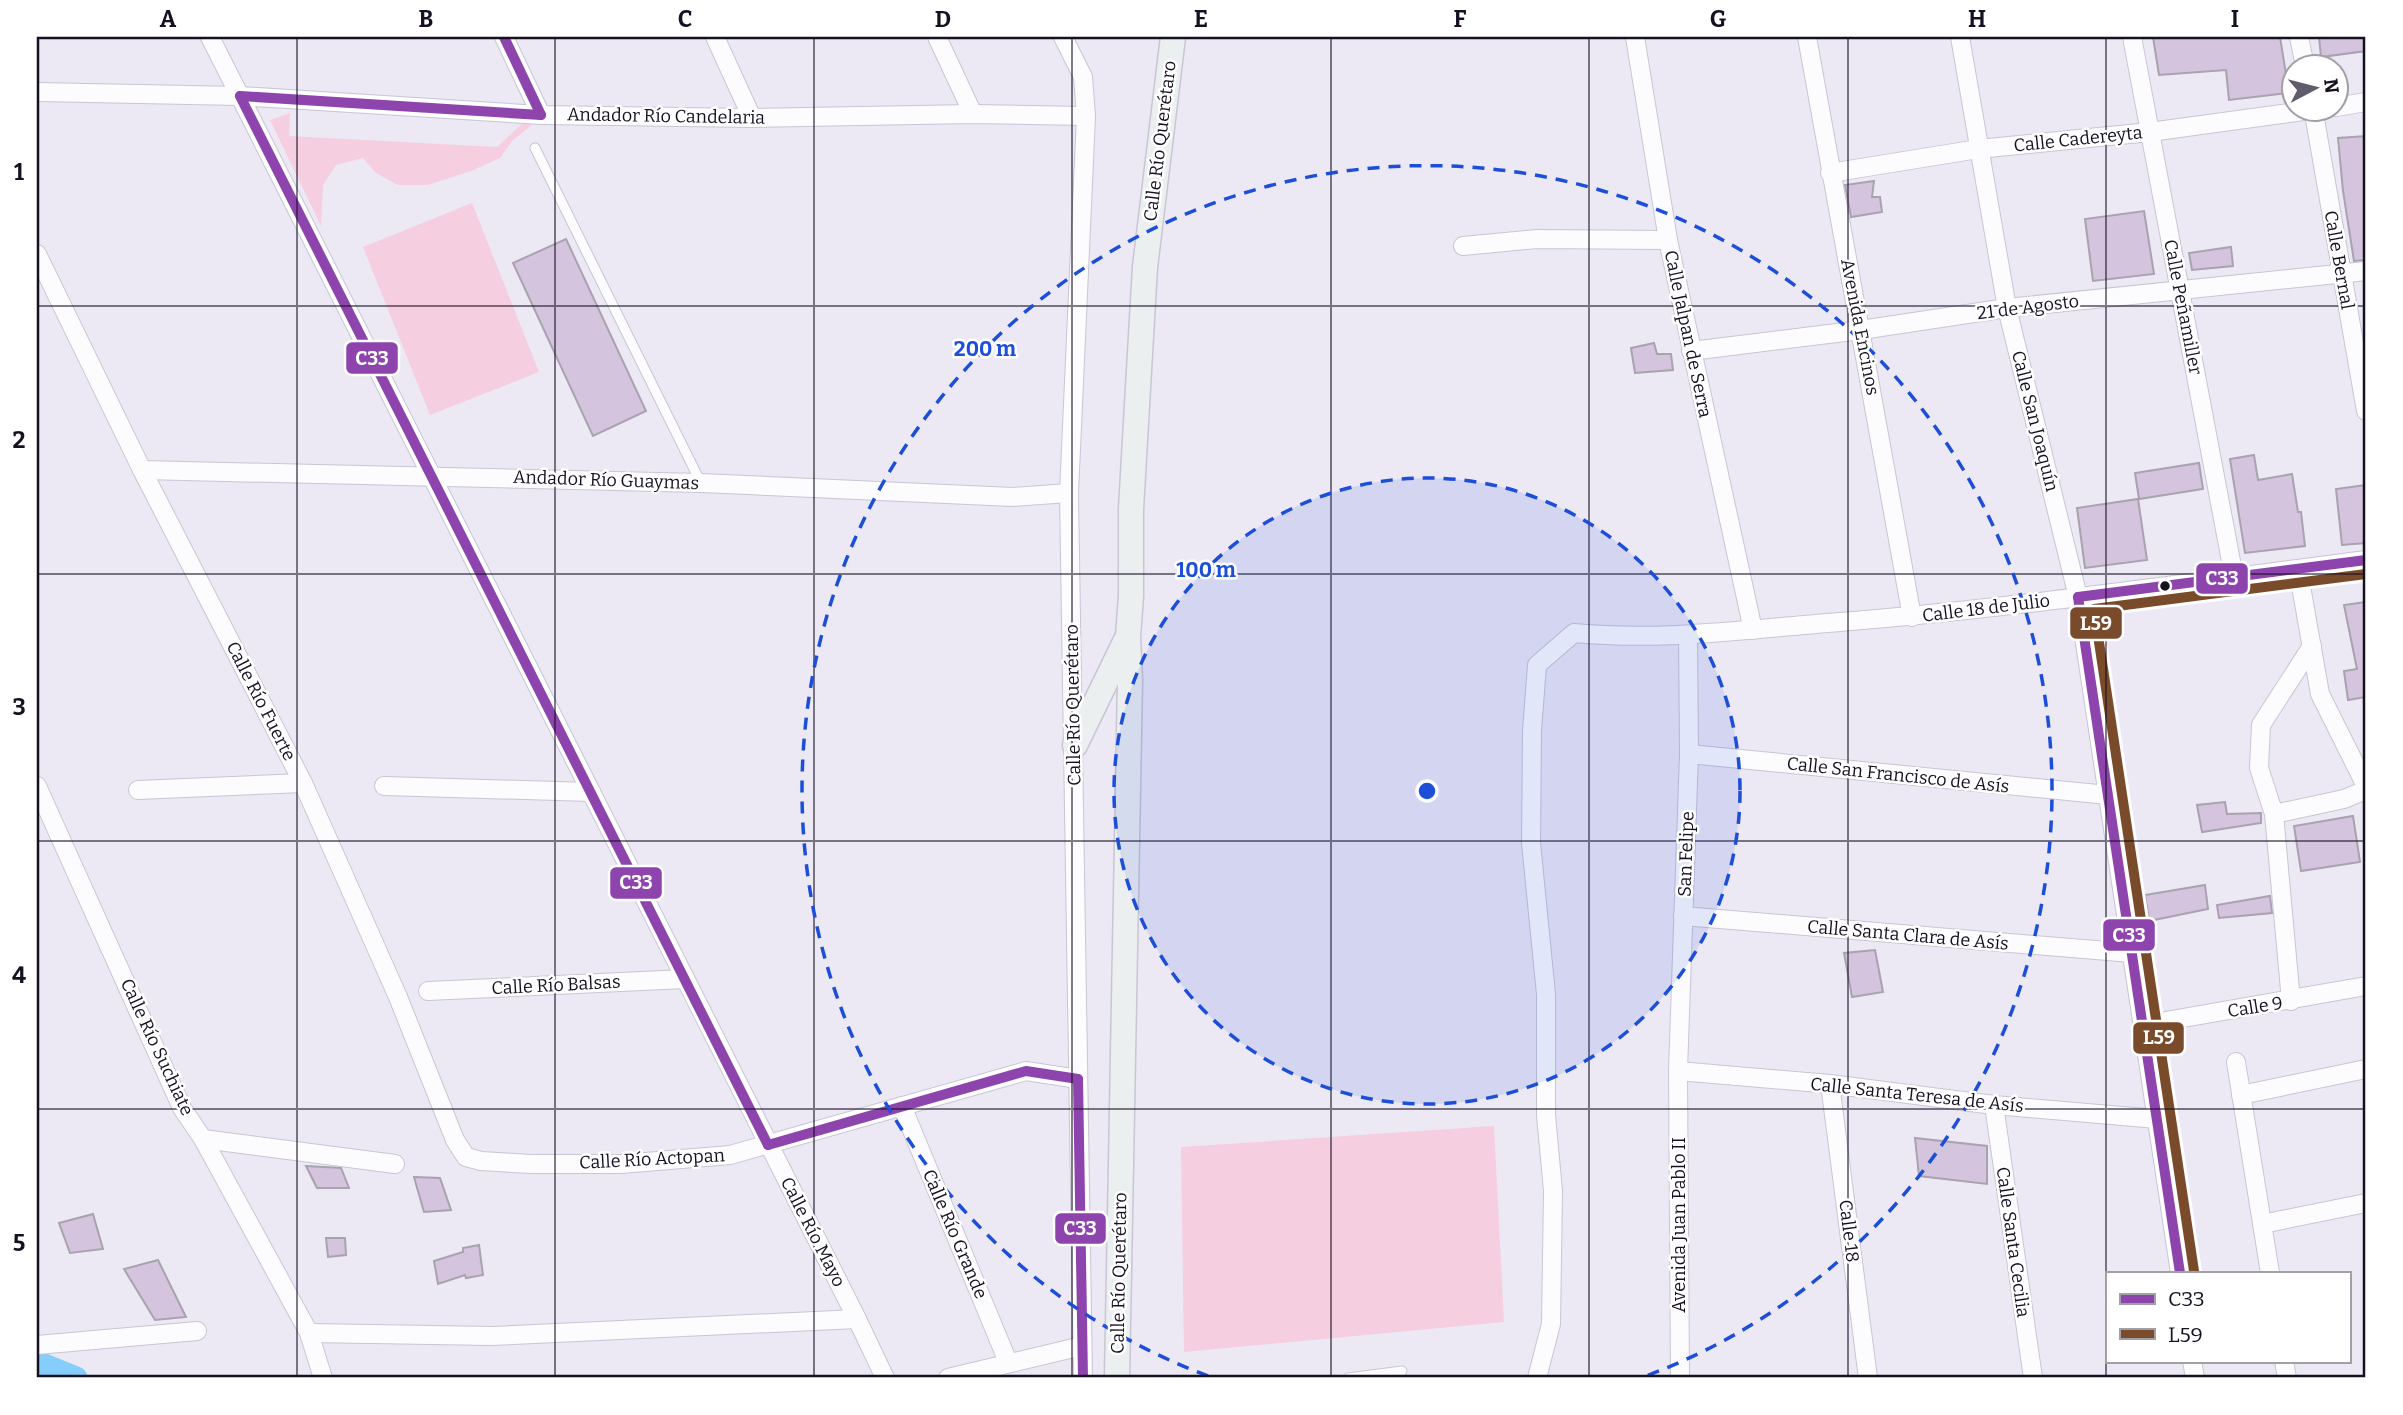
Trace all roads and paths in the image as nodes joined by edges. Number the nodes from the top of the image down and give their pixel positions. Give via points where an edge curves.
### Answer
1 (210, 37) edge
2 (504, 37) edge
3 (715, 37) edge
4 (937, 37) edge
5 (1063, 37) edge
6 (1173, 37) edge
7 (1635, 37) edge
8 (1807, 37) edge
9 (1960, 37) edge
10 (2132, 37) edge
11 (37, 92) edge
12 (240, 96) junction
13 (973, 114) junction
14 (2280, 114) edge
15 (541, 115) junction
16 (1086, 116) junction
17 (752, 118) junction
18 (2320, 122) edge
19 (2150, 132) junction
20 (535, 148) dead end
21 (1978, 149) junction
22 (1830, 173) junction
23 (1668, 240) junction
24 (1463, 246) dead end
25 (37, 254) edge
26 (2366, 271) edge
27 (2341, 274) junction
28 (2180, 290) junction
29 (2007, 308) junction
30 (1861, 330) junction
31 (1691, 351) junction
32 (2366, 411) edge
33 (142, 470) junction
34 (432, 475) junction
35 (701, 483) junction
36 (1069, 493) junction
37 (2366, 560) edge
38 (2298, 569) junction
39 (2234, 577) junction
40 (2078, 597) junction
41 (1912, 617) junction
42 (1753, 629) junction
43 (1128, 636) junction
44 (1688, 636) junction
45 (2312, 646) junction
46 (1075, 745) junction
47 (1689, 754) junction
48 (303, 783) junction
49 (37, 786) edge
50 (384, 786) dead end
51 (2366, 788) edge
52 (138, 790) dead end
53 (591, 792) junction
54 (2108, 795) junction
55 (2274, 814) junction
56 (1684, 916) junction
57 (2132, 953) junction
58 (685, 979) junction
59 (2366, 986) edge
60 (428, 990) dead end
61 (2291, 1001) junction
62 (2143, 1025) junction
63 (2236, 1062) dead end
64 (2366, 1069) edge
65 (1678, 1072) junction
66 (1078, 1079) junction
67 (1830, 1084) junction
68 (2241, 1095) junction
69 (1994, 1105) junction
70 (902, 1106) junction
71 (2157, 1119) junction
72 (203, 1139) junction
73 (768, 1145) junction
74 (466, 1157) joint
75 (395, 1164) dead end
76 (2366, 1203) edge
77 (2262, 1224) junction
78 (2180, 1272) edge
79 (2270, 1272) edge
80 (857, 1319) junction
81 (197, 1331) dead end
82 (309, 1333) junction
83 (37, 1345) edge
84 (1082, 1346) junction
85 (1008, 1362) junction
86 (1402, 1371) dead end
87 (323, 1378) edge
88 (885, 1378) edge
89 (948, 1378) edge
90 (1083, 1378) edge
91 (1117, 1378) edge
92 (1348, 1378) edge
93 (1537, 1378) edge
94 (1680, 1378) edge
95 (1868, 1378) edge
96 (2033, 1378) edge

1 - 12 street, Calle Río Mayo
2 - 15 street
3 - 17 street
4 - 13 street
5 - 16 street, Calle Río Querétaro via 1083,77
6 - 43 main road, Calle Río Querétaro via 1145,267
7 - 23 street, Calle Jalpan de Serra
8 - 22 street, Avenida Encinos
9 - 21 street, Calle San Joaquín
10 - 19 street, Calle Peñamiller
11 - 12 street, Andador Río Candelaria
12 - 15 street, Andador Río Candelaria
12 - 34 street, Calle Río Mayo
13 - 16 street, Andador Río Candelaria
13 - 17 street, Andador Río Candelaria
14 - 19 street, Calle Cadereyta
15 - 17 street, Andador Río Candelaria
16 - 36 street, Calle Río Querétaro
18 - 27 street, Calle Bernal
19 - 21 street, Calle Cadereyta
19 - 28 street, Calle Peñamiller
20 - 35 lane
21 - 22 street, Calle Cadereyta
21 - 29 street, Calle San Joaquín
22 - 30 street, Avenida Encinos
23 - 24 street via 1537,239
23 - 31 street, Calle Jalpan de Serra
25 - 33 street, Calle Río Fuerte
26 - 27 street, 21 de Agosto
27 - 28 street, 21 de Agosto
27 - 32 street, Calle Bernal
28 - 29 street, 21 de Agosto
28 - 39 street, Calle Peñamiller
29 - 30 street, 21 de Agosto
29 - 40 street, Calle San Joaquín
30 - 31 street, 21 de Agosto
30 - 41 street, Avenida Encinos
31 - 42 street, Calle Jalpan de Serra
33 - 34 street, Andador Río Guaymas
33 - 48 street, Calle Río Fuerte
34 - 35 street, Andador Río Guaymas
34 - 53 street, Calle Río Mayo
35 - 36 street, Andador Río Guaymas via 1013,497
36 - 46 street, Calle Río Querétaro
37 - 38 street, Calle 18 de Julio
38 - 39 street, Calle 18 de Julio
38 - 45 street
39 - 40 street, Calle 18 de Julio
40 - 41 street, Calle 18 de Julio
40 - 54 street, Calle San Joaquín
41 - 42 street, Calle 18 de Julio
42 - 44 street, Calle 18 de Julio
43 - 46 main road
43 - 91 main road, Calle Río Querétaro
44 - 47 street, San Felipe
44 - 93 street, Calle 18 de Julio via 1574,633 1537,665 1531,843 1546,994 1546,1115 1553,1191 1551,1324
45 - 51 street via 2320,694
45 - 55 street via 2261,725 2259,768
46 - 66 street, Calle Río Querétaro
47 - 54 street, Calle San Francisco de Asís
47 - 56 street, San Felipe
48 - 52 street
48 - 74 street, Calle Río Fuerte
49 - 72 street, Calle Río Suchiate via 182,1108
50 - 53 street
51 - 55 street via 2344,799
53 - 58 street, Calle Río Mayo
54 - 57 street, Calle San Joaquín
55 - 61 street
56 - 57 street, Calle Santa Clara de Asís
56 - 65 street, San Felipe
57 - 62 street, Calle San Joaquín
58 - 60 street, Calle Río Balsas
58 - 73 street, Calle Río Mayo
59 - 61 street, Calle 9
61 - 62 street, Calle 9
62 - 71 street, Calle San Joaquín
63 - 68 street
64 - 68 street
65 - 67 street, Calle Santa Teresa de Asís
65 - 94 street, Avenida Juan Pablo II
66 - 70 street, Calle Río Actopan via 1026,1071
66 - 84 street, Calle Río Querétaro
67 - 69 street, Calle Santa Teresa de Asís
67 - 95 street, Calle 18
68 - 77 street
69 - 71 street, Calle Santa Teresa de Asís
69 - 96 street, Calle Santa Cecilia
70 - 73 street, Calle Río Actopan
70 - 85 street, Calle Río Grande
71 - 78 street, Calle San Joaquín
72 - 75 street
72 - 82 street, Calle Río Suchiate
73 - 74 street, Calle Río Actopan via 730,1155 621,1164 531,1164
73 - 80 street, Calle Río Mayo
76 - 77 street
77 - 79 street
80 - 82 street via 492,1336
80 - 88 street, Calle Río Mayo
81 - 83 street
82 - 87 street, Calle Río Suchiate
84 - 85 street
84 - 90 street, Calle Río Querétaro
85 - 89 street
86 - 92 lane

